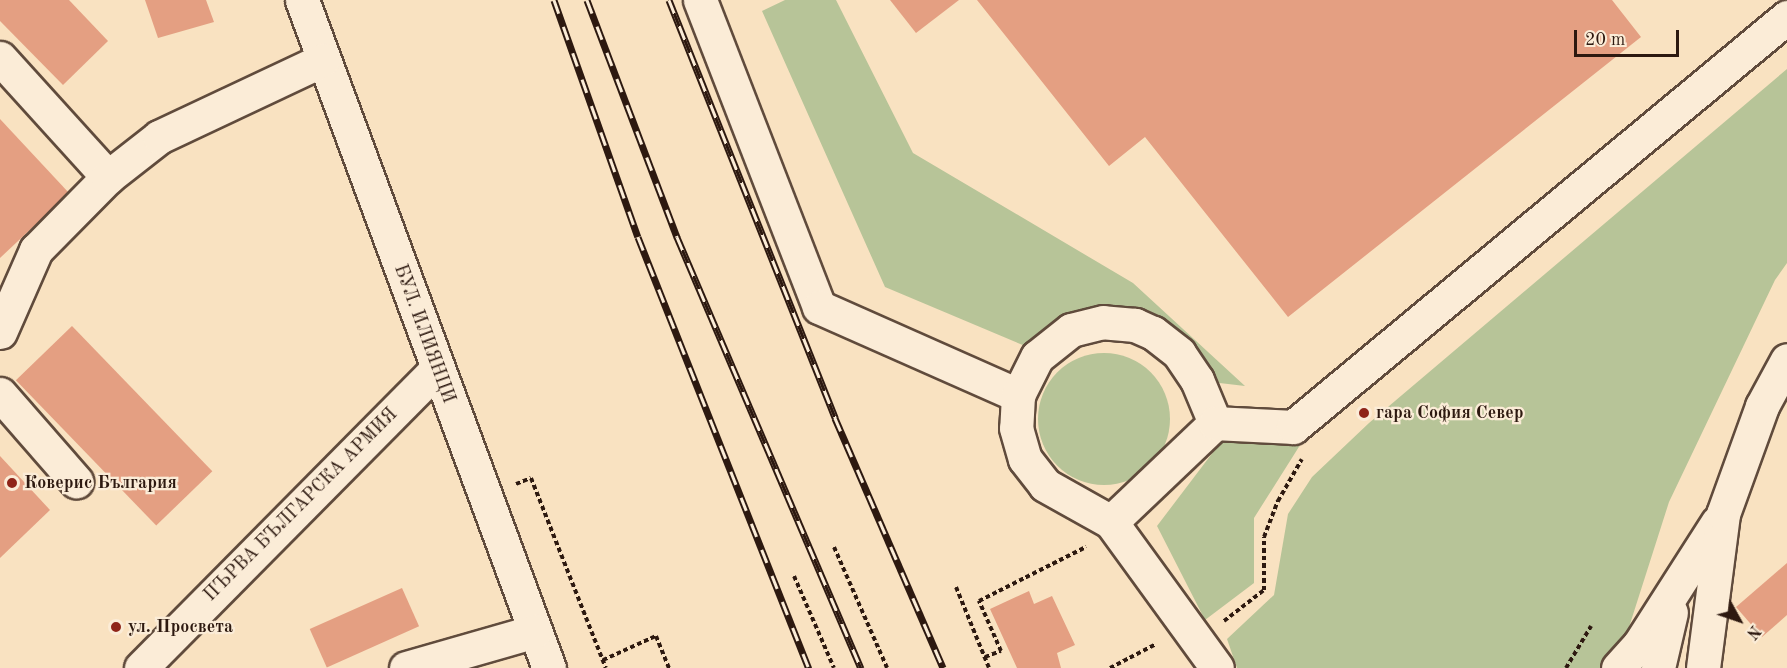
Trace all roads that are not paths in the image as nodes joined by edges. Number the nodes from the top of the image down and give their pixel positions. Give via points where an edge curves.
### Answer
1 (302, 0) edge
2 (700, 0) edge
3 (1787, 17) edge
4 (0, 58) edge
5 (323, 60) junction
6 (108, 177) junction
7 (0, 332) edge
8 (1787, 360) edge
9 (437, 369) junction
10 (0, 394) edge
11 (1018, 395) junction
12 (1215, 423) junction
13 (76, 481) dead end
14 (1722, 514) junction
15 (1103, 532) junction
16 (1680, 579) junction
17 (535, 631) junction
18 (141, 668) edge
19 (406, 668) edge
20 (549, 668) edge
21 (1217, 668) edge
22 (1618, 668) edge
23 (1658, 668) edge
24 (1703, 668) edge

1 - 5 street, БУЛ. ИЛИЯНЦИ
2 - 11 street via 819,307
3 - 12 street via 1293,427
4 - 6 street
5 - 6 street via 159,137
5 - 9 street, БУЛ. ИЛИЯНЦИ
6 - 7 street via 36,250
8 - 14 street via 1762,406
9 - 17 street, БУЛ. ИЛИЯНЦИ
9 - 18 street, ПЪРВА БЪЛГАРСКА АРМИЯ
10 - 13 street
11 - 12 street via 1036,357 1071,330 1103,322 1135,326 1153,333 1179,353 1197,380
11 - 15 street via 1016,428 1025,459 1045,486
12 - 15 street
14 - 16 street
14 - 24 street
15 - 21 street
16 - 22 street via 1640,645
16 - 23 street
17 - 19 street
17 - 20 street, БУЛ. ИЛИЯНЦИ

